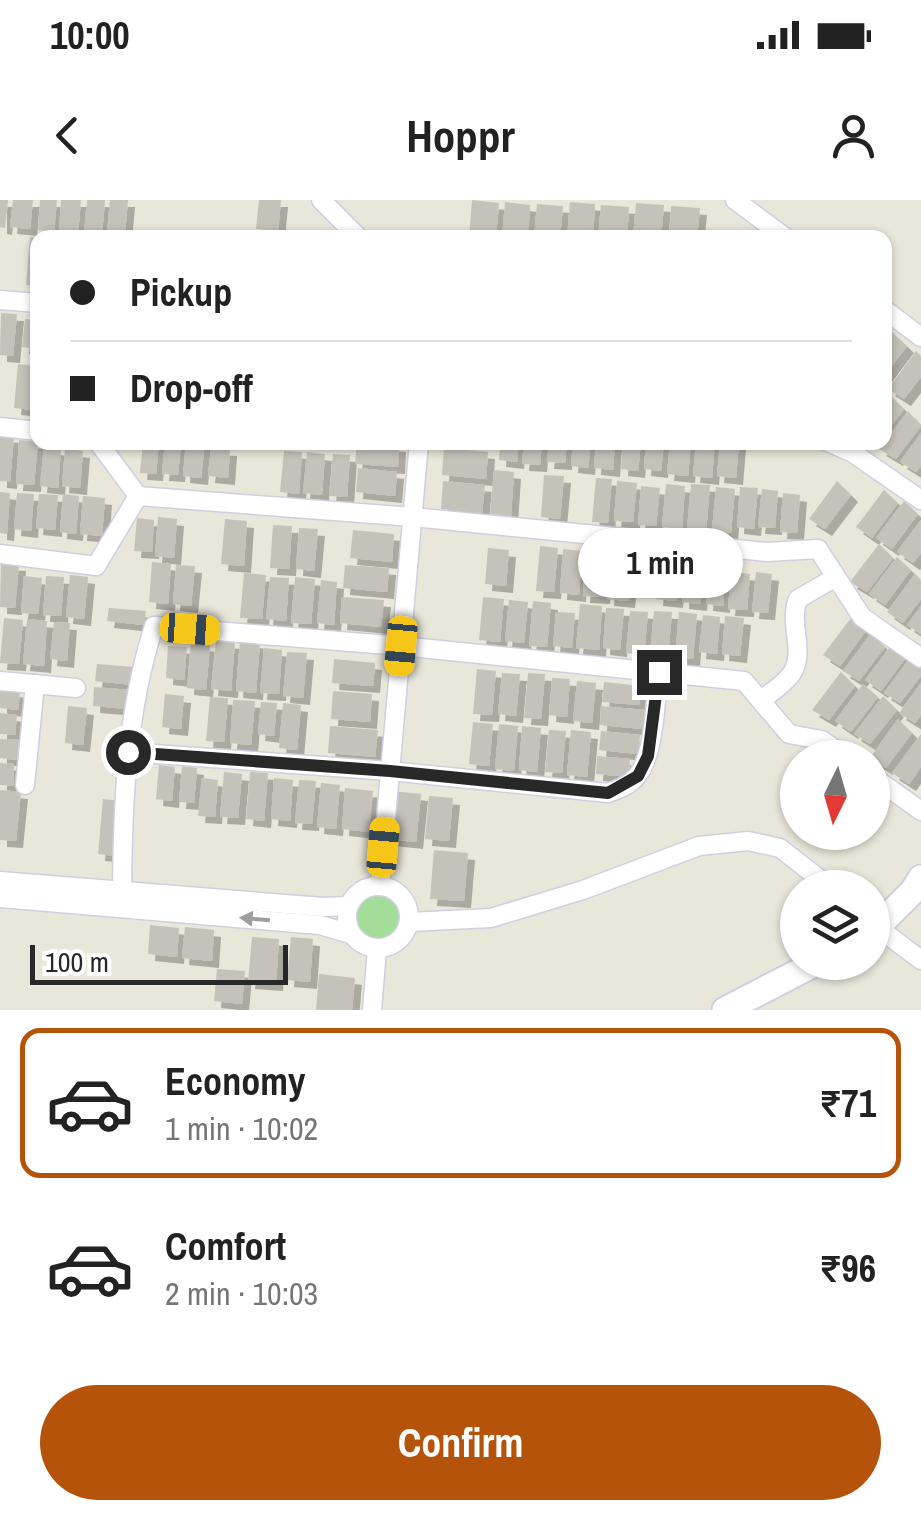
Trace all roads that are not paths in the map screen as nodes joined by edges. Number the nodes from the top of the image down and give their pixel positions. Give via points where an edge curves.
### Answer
1 (321, 200) edge
2 (735, 200) edge
3 (352, 230) edge
4 (775, 230) edge
5 (0, 300) edge
6 (30, 302) edge
7 (892, 315) edge
8 (921, 337) edge
9 (0, 427) edge
10 (30, 430) edge
11 (104, 450) edge
12 (418, 450) edge
13 (848, 450) edge
14 (138, 496) junction
15 (921, 500) edge
16 (413, 517) junction
17 (0, 554) edge
18 (836, 577) junction
19 (401, 646) junction
20 (921, 658) edge
21 (659, 672) junction
22 (0, 681) edge
23 (35, 684) junction
24 (76, 688) dead end
25 (760, 700) junction
26 (822, 740) edge
27 (128, 752) junction
28 (390, 771) junction
29 (25, 785) dead end
30 (890, 789) edge
31 (921, 811) edge
32 (808, 870) edge
33 (921, 878) edge
34 (0, 881) edge
35 (380, 886) junction
36 (0, 898) edge
37 (122, 900) junction
38 (348, 906) junction
39 (890, 912) edge
40 (409, 922) junction
41 (351, 934) junction
42 (890, 938) edge
43 (377, 949) junction
44 (921, 960) edge
45 (783, 980) edge
46 (372, 1010) edge
47 (724, 1010) edge

1 - 3 street
2 - 4 street
5 - 6 street
7 - 8 street
9 - 10 street
11 - 14 street
12 - 16 street
13 - 15 street
14 - 16 street
14 - 17 street via 96,566
16 - 18 street via 767,552 818,549
16 - 19 street
18 - 20 street via 862,617
18 - 25 street via 798,599 792,673
19 - 21 street
19 - 27 street via 154,626 138,674
19 - 28 street
21 - 25 street via 744,681
21 - 28 street via 648,756 638,776 608,793
22 - 23 street
23 - 24 street
23 - 29 street
25 - 26 street via 789,734
27 - 28 street
27 - 37 street
28 - 35 street
30 - 31 street
32 - 40 street via 780,848 748,840 699,846 491,918
33 - 39 street
34 - 37 street
35 - 38 street via 362,890
35 - 40 street via 400,895
36 - 37 street
37 - 38 street
41 -> 37 street
38 - 41 street
40 - 43 street via 397,942
41 - 43 street
42 - 44 street
43 - 46 street
45 - 47 street

